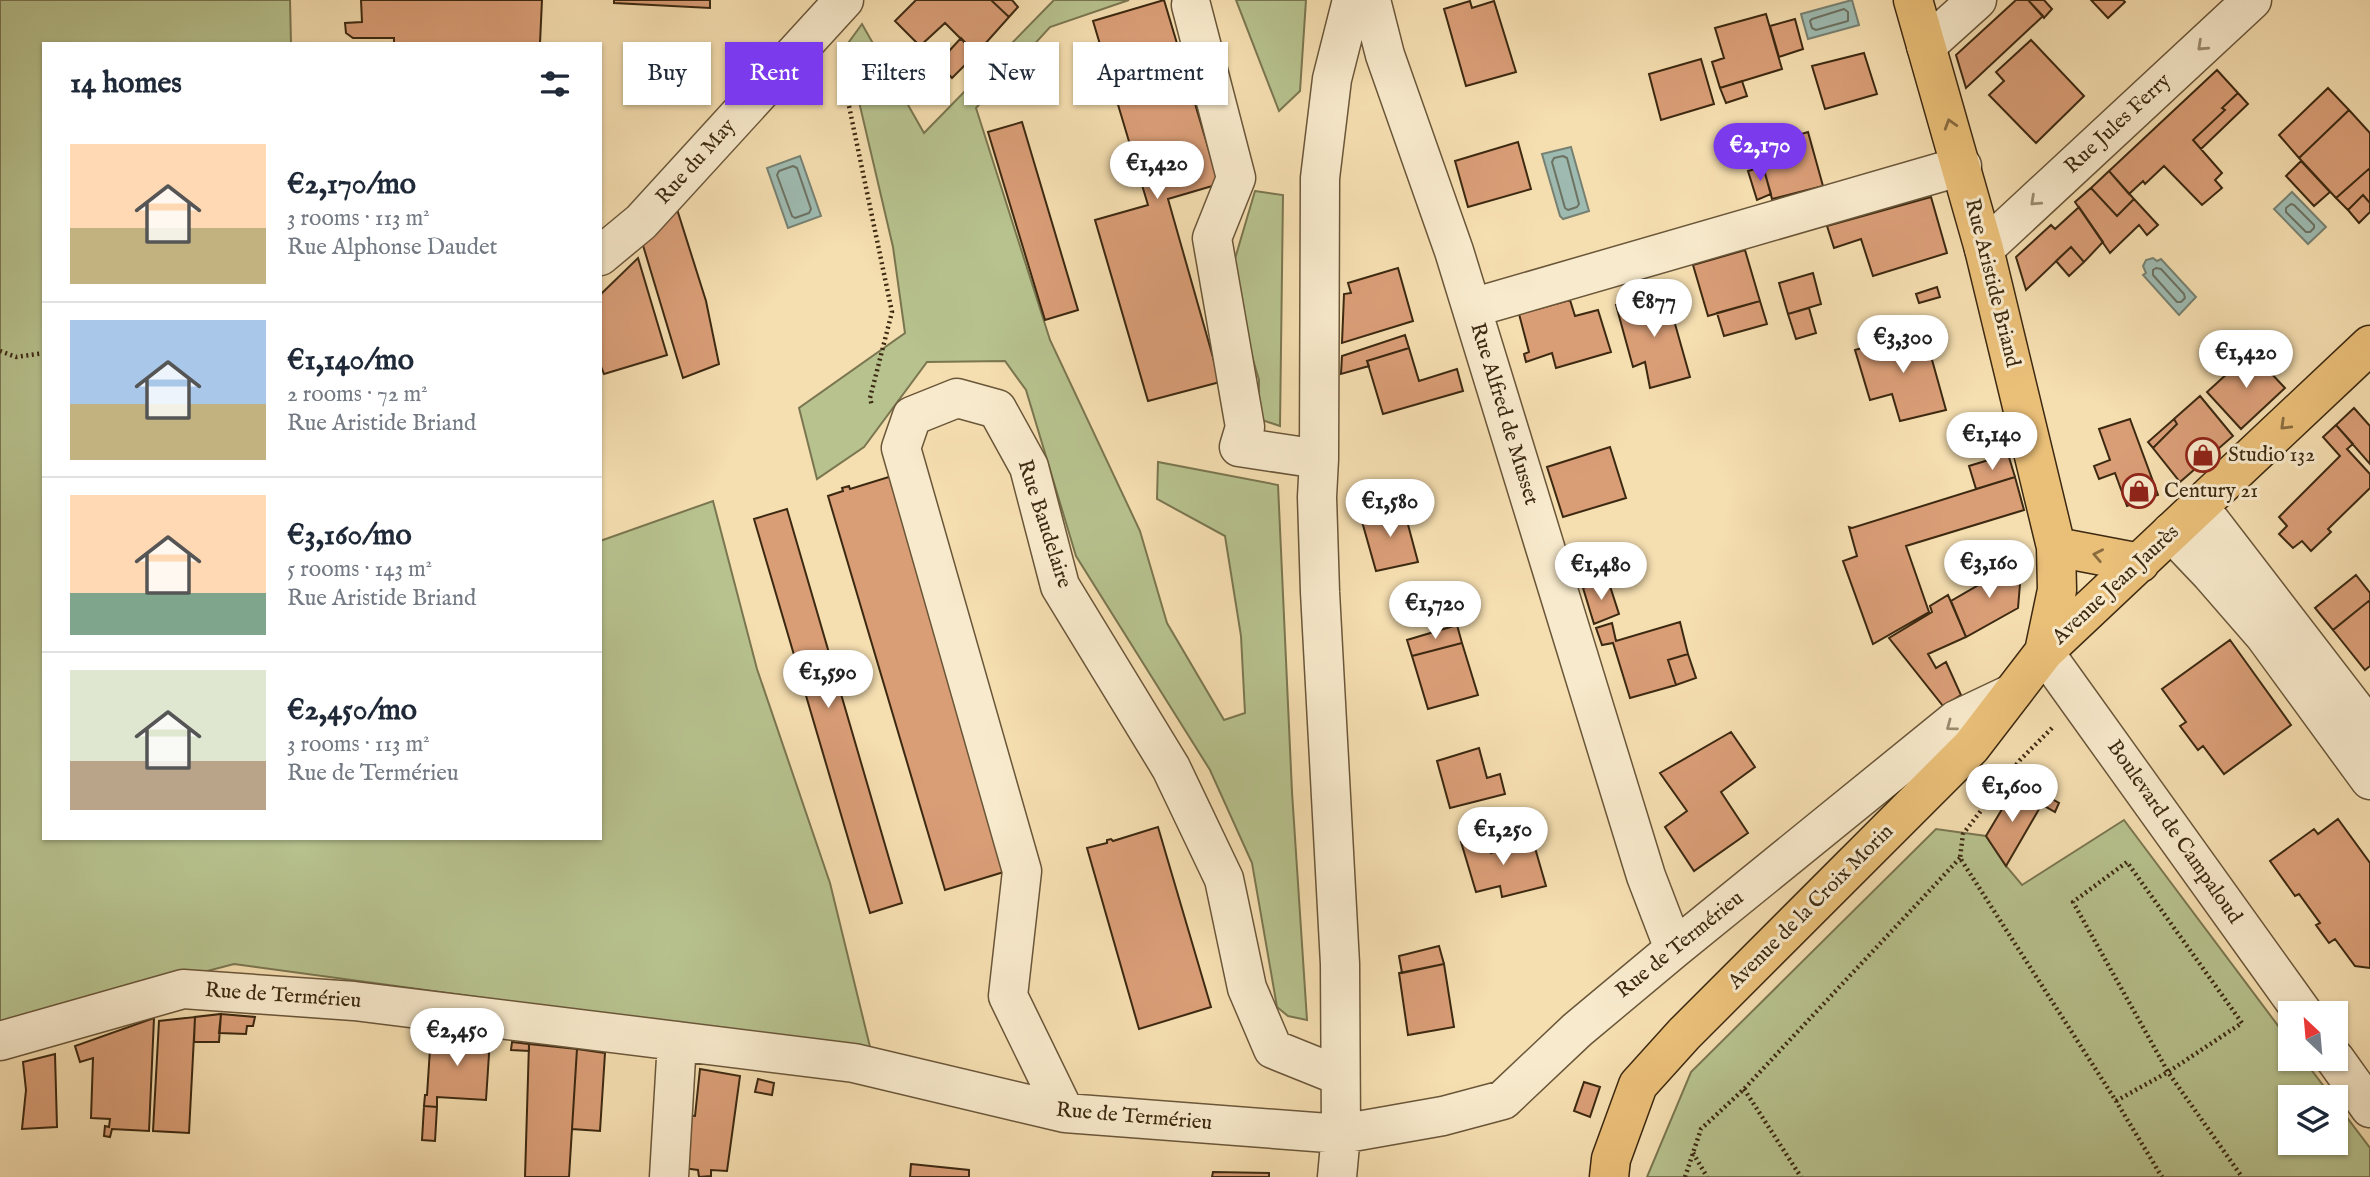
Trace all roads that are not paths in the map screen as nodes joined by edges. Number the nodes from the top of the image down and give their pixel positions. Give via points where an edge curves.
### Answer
1 (1352, 0) edge
2 (1371, 0) edge
3 (1913, 0) edge
4 (1977, 0) edge
5 (2252, 0) edge
6 (1191, 5) dead end
7 (835, 9) edge
8 (1926, 46) junction
9 (1962, 166) junction
10 (1984, 250) junction
11 (602, 254) edge
12 (1472, 308) junction
13 (2370, 345) edge
14 (1319, 460) junction
15 (2182, 523) junction
16 (2056, 547) junction
17 (2140, 564) junction
18 (2044, 652) junction
19 (2011, 694) junction
20 (2370, 729) edge
21 (2370, 780) edge
22 (1674, 948) junction
23 (2293, 1001) edge
24 (0, 1041) edge
25 (677, 1041) junction
26 (2344, 1071) edge
27 (1340, 1076) junction
28 (2370, 1108) edge
29 (1065, 1113) junction
30 (1341, 1134) junction
31 (669, 1177) edge
32 (1337, 1177) edge
33 (1609, 1177) edge

1 - 14 street via 1332,79 1320,178
2 - 12 street, Rue Alfred de Musset via 1385,55
3 - 8 main road, Rue Aristide Briand
4 - 8 street
5 -> 10 street, Rue Jules Ferry
6 - 14 street via 1236,178 1212,238 1245,426 1239,447
7 - 11 street, Rue du May via 641,222
9 -> 8 main road, Rue Aristide Briand
9 - 10 main road, Rue Aristide Briand
9 - 12 street
10 - 16 main road, Rue Aristide Briand
12 - 22 street, Rue Alfred de Musset via 1646,876
13 -> 15 main road, Avenue Jean Jaurès
14 - 27 street via 1320,592 1340,964
15 - 17 main road, Avenue Jean Jaurès
15 - 20 street via 2211,522
15 - 21 street via 2211,574 2264,635
17 -> 16 main road
16 - 18 main road, Rue Aristide Briand via 2057,590
17 - 18 main road, Avenue Jean Jaurès
18 - 19 main road, Avenue de la Croix Morin
18 - 23 street, Boulevard de Campaloud
19 -> 22 street, Rue de Termérieu via 1956,720
19 - 33 main road, Avenue de la Croix Morin via 1971,747 1638,1085 1611,1158
22 - 30 street, Rue de Termérieu via 1503,1100
24 - 25 street, Rue de Termérieu via 183,989 354,1000
25 - 29 street, Rue de Termérieu via 854,1063
25 - 31 street
26 - 28 street
27 - 29 street, Rue Baudelaire via 1273,1049 1247,988 1224,879 1171,768 1060,586 1029,467 997,408 957,398 912,416 901,448 1023,871 1008,996
27 - 30 street
29 - 30 street, Rue de Termérieu
30 - 32 street

